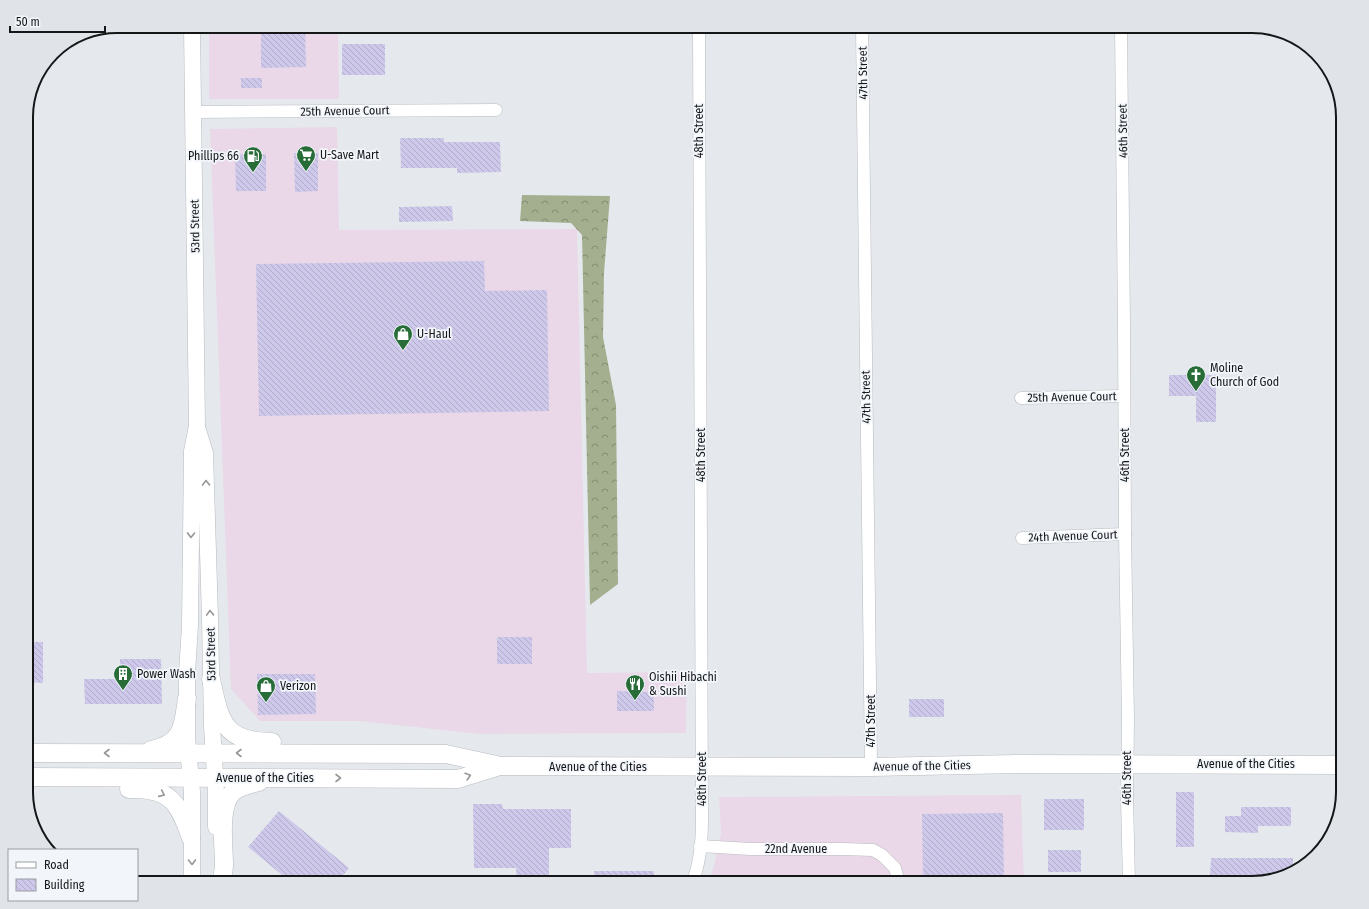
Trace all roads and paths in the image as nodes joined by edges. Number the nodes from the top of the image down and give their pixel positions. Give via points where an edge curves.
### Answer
1 (192, 33) edge
2 (699, 33) edge
3 (862, 33) edge
4 (1121, 33) edge
5 (496, 110) dead end
6 (193, 112) junction
7 (1124, 396) junction
8 (1021, 398) dead end
9 (197, 426) junction
10 (1125, 534) junction
11 (1022, 538) dead end
12 (211, 679) junction
13 (187, 698) junction
14 (33, 753) edge
15 (134, 753) junction
16 (188, 753) junction
17 (214, 753) junction
18 (446, 754) junction
19 (1128, 764) junction
20 (1336, 765) edge
21 (501, 766) junction
22 (871, 767) junction
23 (702, 768) junction
24 (33, 777) edge
25 (190, 778) junction
26 (215, 778) junction
27 (276, 778) junction
28 (33, 785) edge
29 (192, 838) junction
30 (700, 846) junction
31 (192, 876) edge
32 (214, 876) edge
33 (222, 876) edge
34 (694, 876) edge
35 (897, 876) edge
36 (1129, 876) edge

1 - 6 street, 53rd Street
2 - 23 street, 48th Street
3 - 22 street, 47th Street
4 - 7 street, 46th Street
5 - 6 street, 25th Avenue Court
6 - 9 street, 53rd Street
7 - 8 street, 25th Avenue Court
7 - 10 street, 46th Street
12 -> 9 street, 53rd Street via 205,453
9 -> 13 street, 53rd Street via 192,451
10 - 11 street, 24th Avenue Court
10 - 19 street, 46th Street
12 - 17 street, 53rd Street
12 - 18 main road via 217,709 224,725 246,740 357,742
13 - 15 main road via 182,731 178,736 162,748
13 - 16 street, 53rd Street
15 -> 14 main road, Avenue of the Cities
15 - 16 main road, Avenue of the Cities
16 - 17 main road, Avenue of the Cities
16 - 25 street, 53rd Street
18 -> 17 main road, Avenue of the Cities
17 - 26 street, 53rd Street
18 - 21 main road, Avenue of the Cities
19 - 20 main road, Avenue of the Cities
19 - 22 main road, Avenue of the Cities
19 - 36 street, 46th Street
21 - 23 main road, Avenue of the Cities
27 -> 21 main road, Avenue of the Cities via 458,779
22 - 23 main road, Avenue of the Cities
23 - 30 street, 48th Street
24 - 25 main road, Avenue of the Cities
25 - 26 main road, Avenue of the Cities
25 - 29 street, 53rd Street
26 - 27 main road, Avenue of the Cities
26 - 32 street, 53rd Street
27 - 33 main road via 246,785 233,792 229,798 225,812
28 -> 29 main road via 48,788 152,790 174,802 183,815
29 -> 31 street, 53rd Street
30 - 34 street, 48th Street
30 - 35 street, 22nd Avenue via 873,850 882,854 895,868

